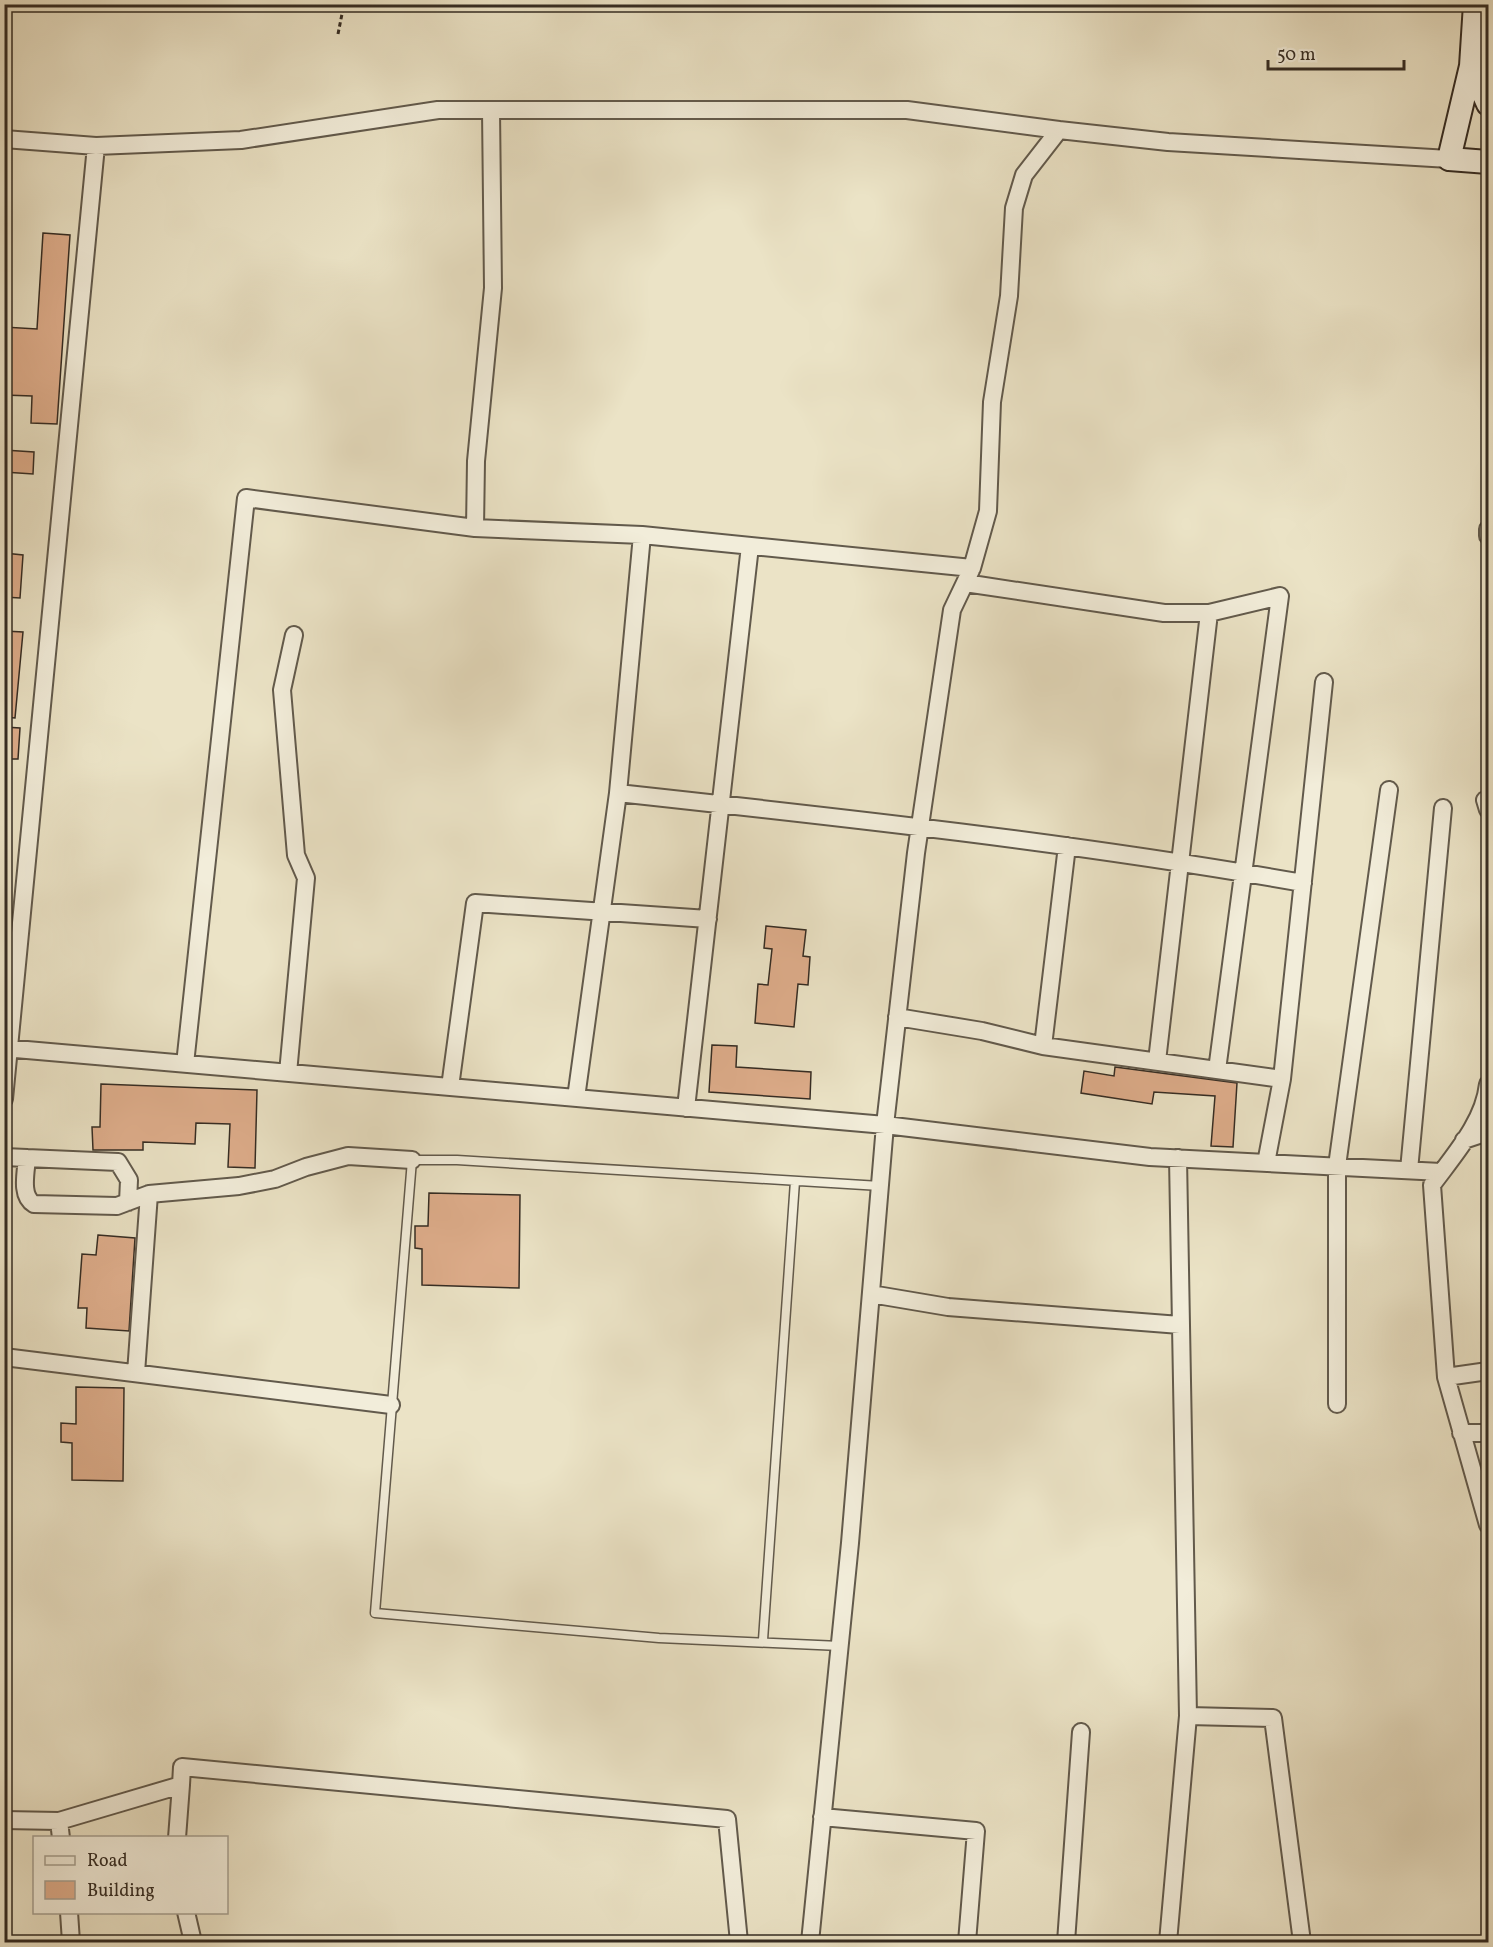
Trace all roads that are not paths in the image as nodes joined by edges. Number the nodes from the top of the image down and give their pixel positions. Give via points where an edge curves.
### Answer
1 (1475, 4) edge
2 (1471, 66) junction
3 (1488, 104) edge
4 (490, 110) junction
5 (1059, 130) junction
6 (4, 140) edge
7 (96, 146) junction
8 (1449, 159) junction
9 (1488, 162) edge
10 (475, 528) junction
11 (1488, 529) edge
12 (642, 535) junction
13 (1488, 536) edge
14 (750, 546) junction
15 (968, 575) junction
16 (1209, 613) junction
17 (294, 635) dead end
18 (1324, 682) dead end
19 (1389, 790) dead end
20 (618, 794) junction
21 (721, 804) junction
22 (1443, 808) dead end
23 (920, 825) junction
24 (1067, 846) junction
25 (1180, 861) junction
26 (1243, 872) junction
27 (1303, 883) junction
28 (602, 912) junction
29 (708, 919) junction
30 (897, 1017) junction
31 (1043, 1046) junction
32 (6, 1048) edge
33 (1157, 1061) junction
34 (185, 1064) junction
35 (1217, 1070) junction
36 (288, 1073) junction
37 (1282, 1079) junction
38 (1488, 1084) edge
39 (450, 1087) junction
40 (576, 1098) junction
41 (4, 1099) edge
42 (686, 1108) junction
43 (885, 1125) junction
44 (1488, 1132) edge
45 (1464, 1140) junction
46 (4, 1157) edge
47 (27, 1158) junction
48 (1178, 1158) junction
49 (412, 1160) junction
50 (1266, 1163) junction
51 (1338, 1166) junction
52 (1409, 1170) junction
53 (1441, 1172) junction
54 (795, 1181) junction
55 (880, 1186) junction
56 (149, 1194) junction
57 (128, 1202) junction
58 (871, 1294) junction
59 (1180, 1324) junction
60 (4, 1357) edge
61 (1488, 1371) edge
62 (136, 1373) junction
63 (1446, 1377) junction
64 (1337, 1404) dead end
65 (391, 1405) junction
66 (1461, 1433) junction
67 (1488, 1434) edge
68 (1488, 1525) edge
69 (763, 1640) junction
70 (840, 1646) junction
71 (1188, 1716) junction
72 (1081, 1732) dead end
73 (182, 1785) junction
74 (822, 1817) junction
75 (4, 1820) edge
76 (60, 1829) edge
77 (177, 1836) edge
78 (69, 1914) edge
79 (186, 1914) edge
80 (70, 1942) edge
81 (193, 1942) edge
82 (740, 1942) edge
83 (810, 1942) edge
84 (967, 1942) edge
85 (1066, 1942) edge
86 (1168, 1942) edge
87 (1302, 1942) edge

1 - 2 street
2 - 3 street
2 - 8 street
4 - 5 street via 907,110
4 - 7 street via 438,110 242,140
4 - 10 street via 493,288 476,461
5 - 8 street via 1168,142
5 - 15 street via 1024,175 1014,208 1009,296 992,402 988,511
6 - 7 street
7 - 32 street
8 - 9 street
10 - 12 street
10 - 34 street via 246,498
11 - 13 street
12 - 14 street
12 - 20 street
14 - 15 street
14 - 21 street
15 - 16 street via 1164,613
15 - 23 street via 952,610
16 - 25 street
16 - 26 street via 1280,596
17 - 36 street via 282,690 296,855 306,878
18 - 27 street
19 - 51 street
20 - 21 street
20 - 28 street
21 - 23 street
21 - 29 street
22 - 52 street
23 - 24 street
23 - 30 street
24 - 25 street
24 - 31 street
25 - 26 street
25 - 33 street
26 - 27 street
26 - 35 street
27 - 37 street
28 - 29 street
28 - 39 street via 475,903
28 - 40 street
29 - 42 street
30 - 31 street
30 - 43 street
31 - 33 street
32 - 34 street
32 - 41 street
33 - 35 street
34 - 36 street
35 - 37 street
36 - 39 street
37 - 50 street
38 - 45 street via 1486,1101
39 - 40 street
40 - 42 street
42 - 43 street
43 - 48 street
43 - 55 street
44 - 45 street
45 - 53 street
46 - 47 street
47 - 57 street via 118,1162 129,1180
47 - 57 street via 26,1193 34,1204 100,1207
48 - 50 street
48 - 59 street
49 - 54 lane
49 - 56 street via 348,1156 239,1186
49 - 65 lane
50 - 51 street
51 - 52 street
51 - 64 street
52 - 53 street
53 - 63 street via 1431,1185
54 - 55 lane
54 - 69 lane
55 - 58 street
56 - 57 street
56 - 62 street
58 - 59 street via 948,1307
58 - 70 street
59 - 71 street
60 - 62 street
61 - 63 street
62 - 65 street
63 - 66 street
65 - 69 lane via 375,1613 659,1638
66 - 67 street
66 - 68 street
69 - 70 lane
70 - 74 street
71 - 86 street
71 - 87 street via 1273,1718
72 - 85 street
73 - 76 street
73 - 77 street
73 - 82 street via 182,1767 727,1819
74 - 83 street
74 - 84 street via 976,1831
75 - 76 street
78 - 80 street
79 - 81 street

